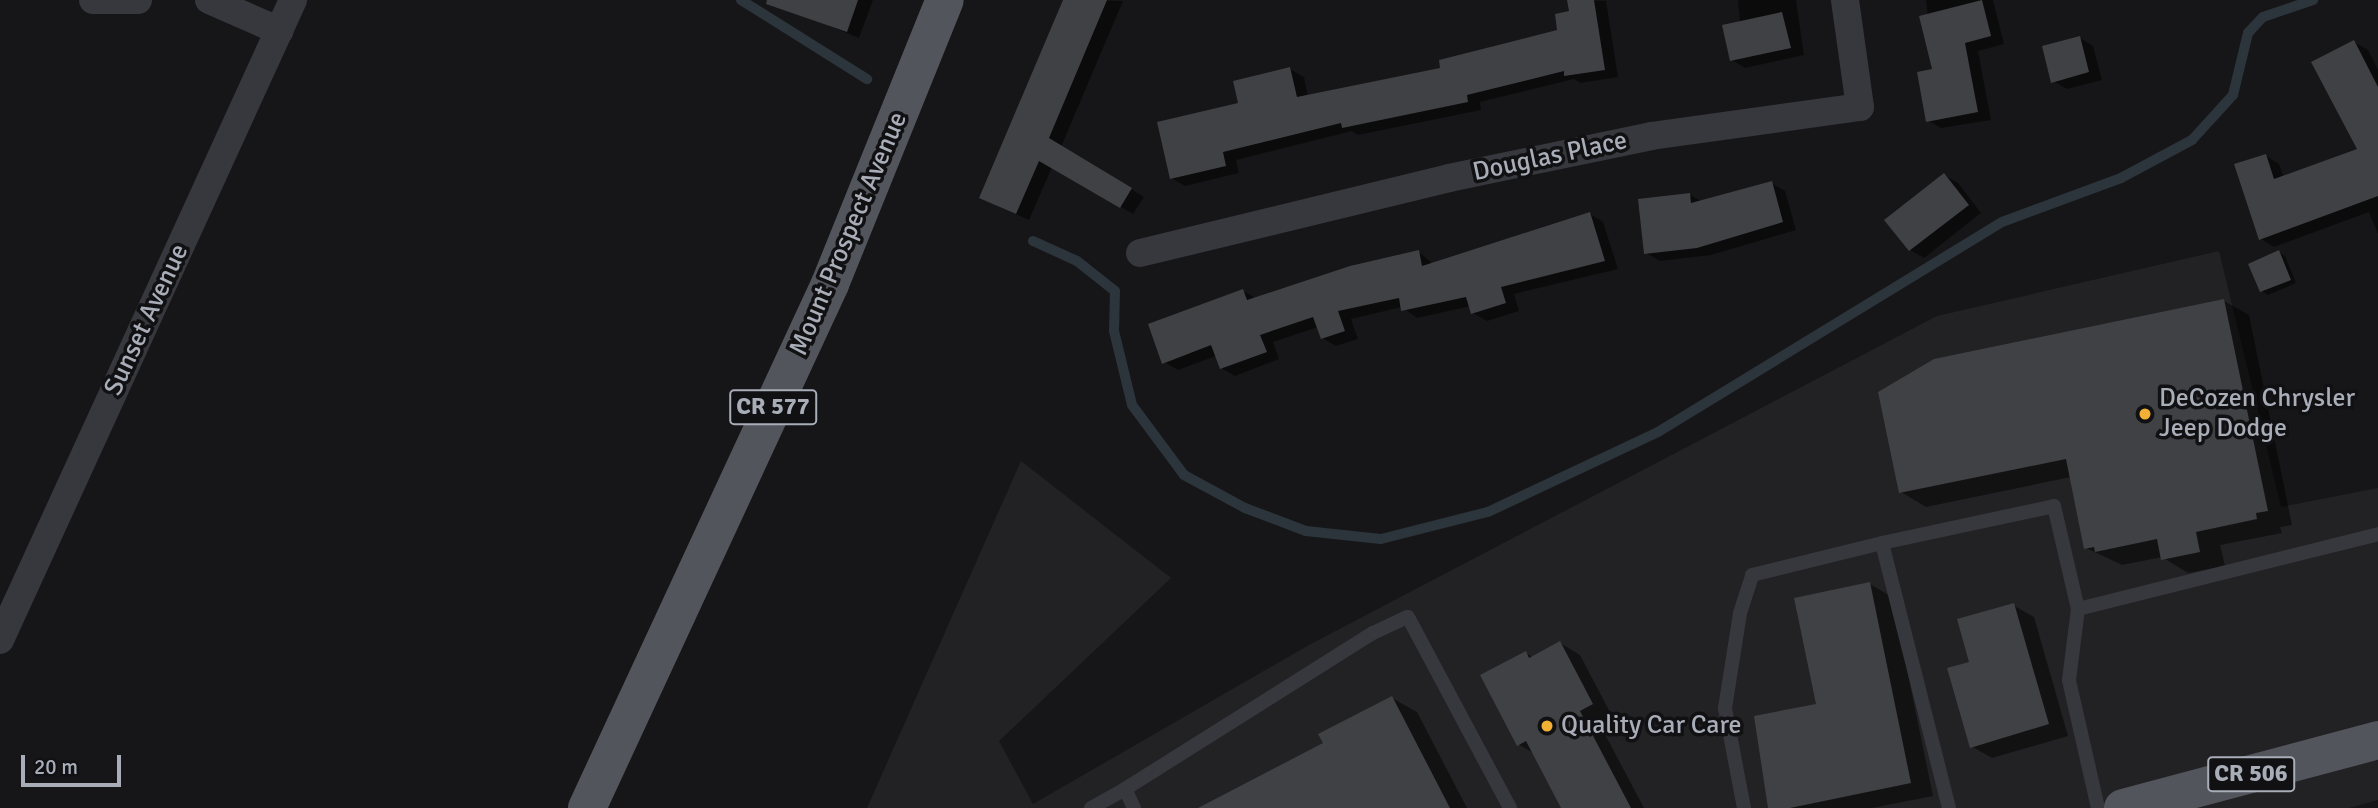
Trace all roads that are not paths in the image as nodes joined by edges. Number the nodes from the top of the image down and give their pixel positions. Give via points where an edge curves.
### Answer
1 (93, 0) edge
2 (138, 0) edge
3 (209, 0) edge
4 (293, 0) edge
5 (945, 0) edge
6 (1845, 0) edge
7 (280, 31) junction
8 (1140, 253) dead end
9 (2378, 534) edge
10 (1882, 543) junction
11 (2078, 609) junction
12 (0, 640) edge
13 (2378, 740) edge
14 (1125, 789) junction
15 (587, 808) edge
16 (1091, 808) edge
17 (1134, 808) edge
18 (1510, 808) edge
19 (1744, 808) edge
20 (1949, 808) edge
21 (2098, 808) edge
22 (2123, 808) edge

1 - 2 street
3 - 7 street
4 - 7 street, Sunset Avenue
5 - 15 main road, Mount Prospect Avenue / CR 577 via 830,284
6 - 8 street, Douglas Place via 1860,107 1651,136 1449,178
7 - 12 street, Sunset Avenue
9 - 11 lane
10 - 11 lane via 2054,506
10 - 19 lane via 1752,575 1740,613 1725,708
10 - 20 lane
11 - 21 lane via 2069,680
13 - 22 main road, CR 506
14 - 16 lane
14 - 17 lane
14 - 18 lane via 1373,633 1408,617

